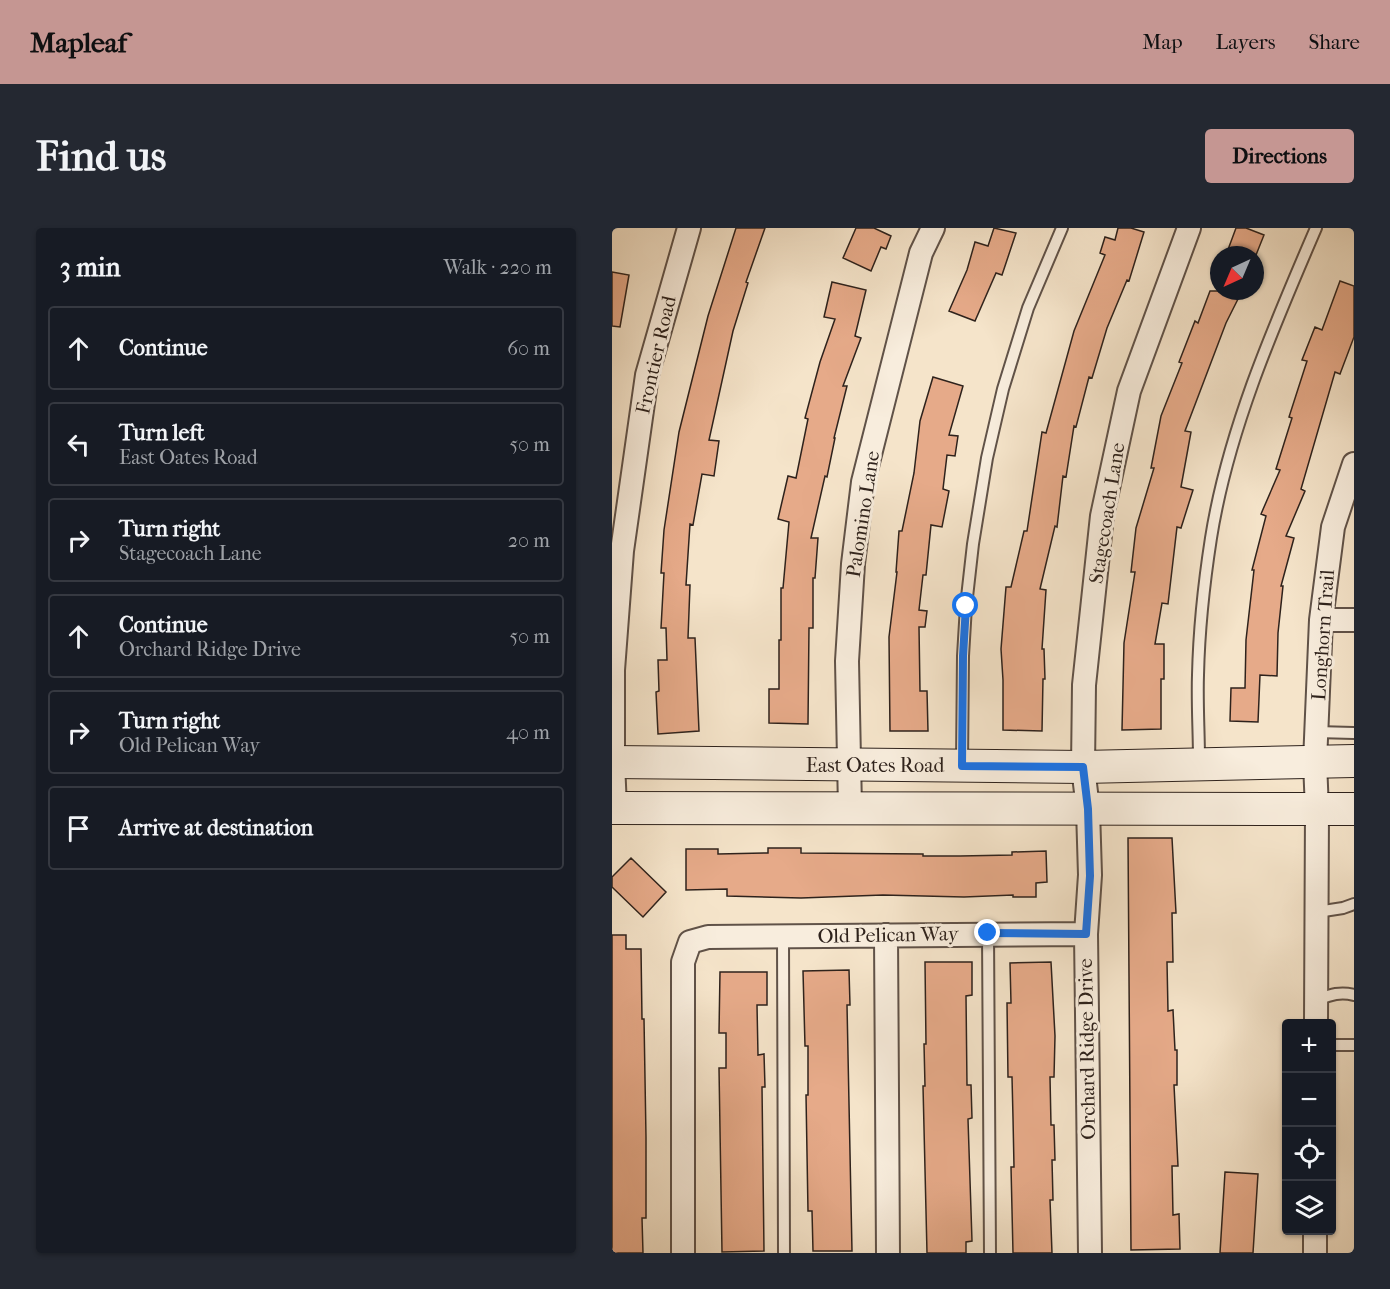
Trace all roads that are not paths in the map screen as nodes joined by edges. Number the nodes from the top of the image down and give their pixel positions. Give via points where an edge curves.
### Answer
1 (689, 228) edge
2 (933, 228) edge
3 (1062, 228) edge
4 (1189, 228) edge
5 (1316, 228) edge
6 (1354, 464) edge
7 (1321, 620) junction
8 (1354, 620) edge
9 (1354, 733) edge
10 (1315, 747) junction
11 (1354, 761) edge
12 (612, 762) edge
13 (1199, 764) junction
14 (849, 765) junction
15 (962, 766) junction
16 (1083, 767) junction
17 (614, 808) edge
18 (850, 808) junction
19 (1088, 809) junction
20 (1354, 809) edge
21 (1317, 810) junction
22 (1354, 904) edge
23 (1317, 912) junction
24 (988, 933) junction
25 (1086, 934) junction
26 (886, 935) junction
27 (783, 937) junction
28 (1354, 995) edge
29 (1316, 1000) junction
30 (1316, 1019) edge
31 (1336, 1045) edge
32 (1354, 1045) edge
33 (1315, 1235) edge
34 (683, 1253) edge
35 (784, 1253) edge
36 (888, 1253) edge
37 (990, 1253) edge
38 (1090, 1253) edge
39 (1315, 1253) edge

1 - 12 street, Frontier Road via 647,375 622,550 613,670
2 - 14 street, Palomino Lane via 921,253 863,482 852,564 847,661
3 - 15 lane via 1028,309 987,458 966,606
4 - 16 street, Stagecoach Lane via 1129,391 1102,516 1084,685
5 - 13 lane via 1266,348 1223,481 1211,538 1203,615 1198,674
6 - 7 street, Longhorn Trail via 1333,527
7 - 8 street
7 - 10 street, Longhorn Trail
9 - 10 lane
10 - 11 main road, East Oates Road
10 - 13 main road, East Oates Road
10 - 21 street, Longhorn Trail
12 - 14 main road, East Oates Road
12 - 17 street, Frontier Road
13 - 16 main road, East Oates Road
14 - 15 main road, East Oates Road
14 - 18 street, Palomino Lane
15 - 16 main road, East Oates Road
16 - 19 street, Stagecoach Lane
17 - 18 main road
18 - 19 main road
19 - 21 main road
19 - 25 street, Orchard Ridge Drive via 1090,876
20 - 21 main road
21 - 23 street, Longhorn Trail
22 - 23 lane
23 - 29 street, Longhorn Trail
24 - 25 street, Old Pelican Way
24 - 26 street, Old Pelican Way
24 - 37 lane
25 - 38 street, Orchard Ridge Drive
26 - 27 street, Old Pelican Way
26 - 36 street
27 - 34 street, Old Pelican Way via 708,937 690,942 683,962
27 - 35 lane
28 - 29 lane via 1333,993
29 - 30 street, Longhorn Trail
31 - 32 lane
33 - 39 street

